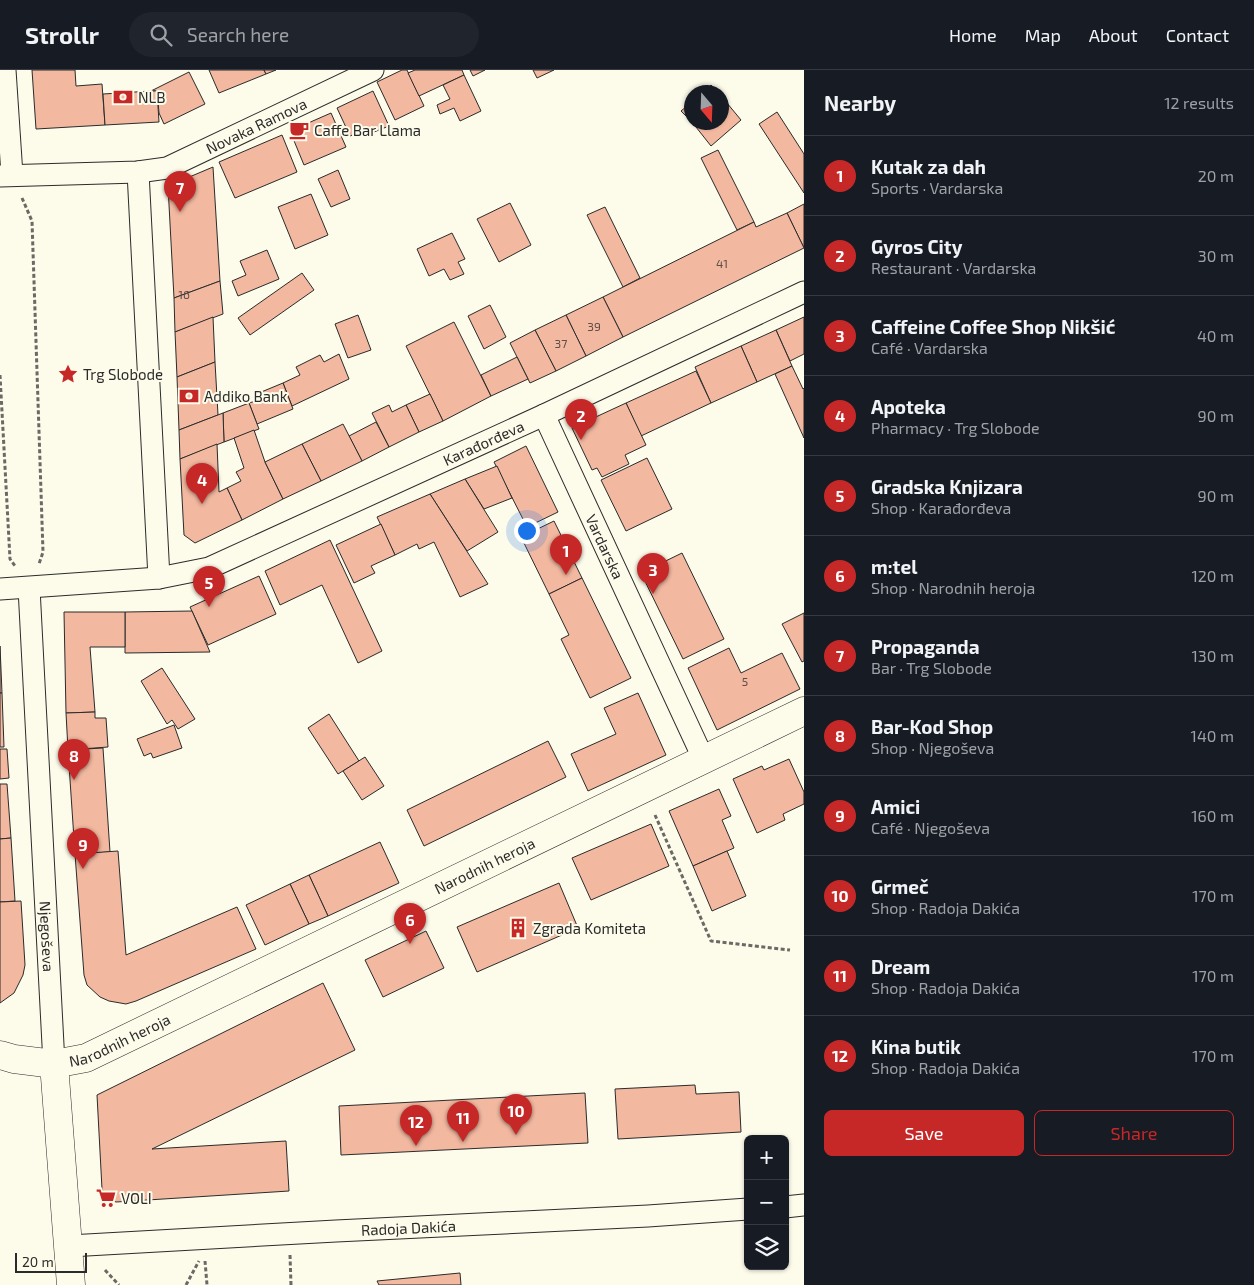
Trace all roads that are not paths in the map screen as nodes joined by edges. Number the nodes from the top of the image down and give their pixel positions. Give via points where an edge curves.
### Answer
1 (5, 70) edge
2 (373, 70) edge
3 (138, 172) junction
4 (6, 176) edge
5 (804, 292) edge
6 (544, 415) junction
7 (159, 578) junction
8 (29, 588) junction
9 (0, 589) edge
10 (804, 712) edge
11 (704, 760) junction
12 (0, 1054) edge
13 (54, 1064) junction
14 (804, 1205) edge
15 (789, 1207) edge
16 (744, 1209) edge
17 (68, 1246) junction
18 (70, 1285) edge

1 - 4 street
2 - 3 street, Novaka Ramova via 167,168
3 - 4 street
3 - 7 street
5 - 6 street, Karađorđeva
6 - 7 street, Karađorđeva via 209,568
6 - 11 street, Vardarska
7 - 8 street
8 - 9 street
8 - 13 street, Njegoševa
10 - 11 street, Narodnih heroja
11 - 13 street, Narodnih heroja via 86,1058
12 - 13 street, Narodnih heroja
13 - 17 street, Njegoševa
14 - 15 street
16 - 17 street, Radoja Dakića
17 - 18 street, Njegoševa

